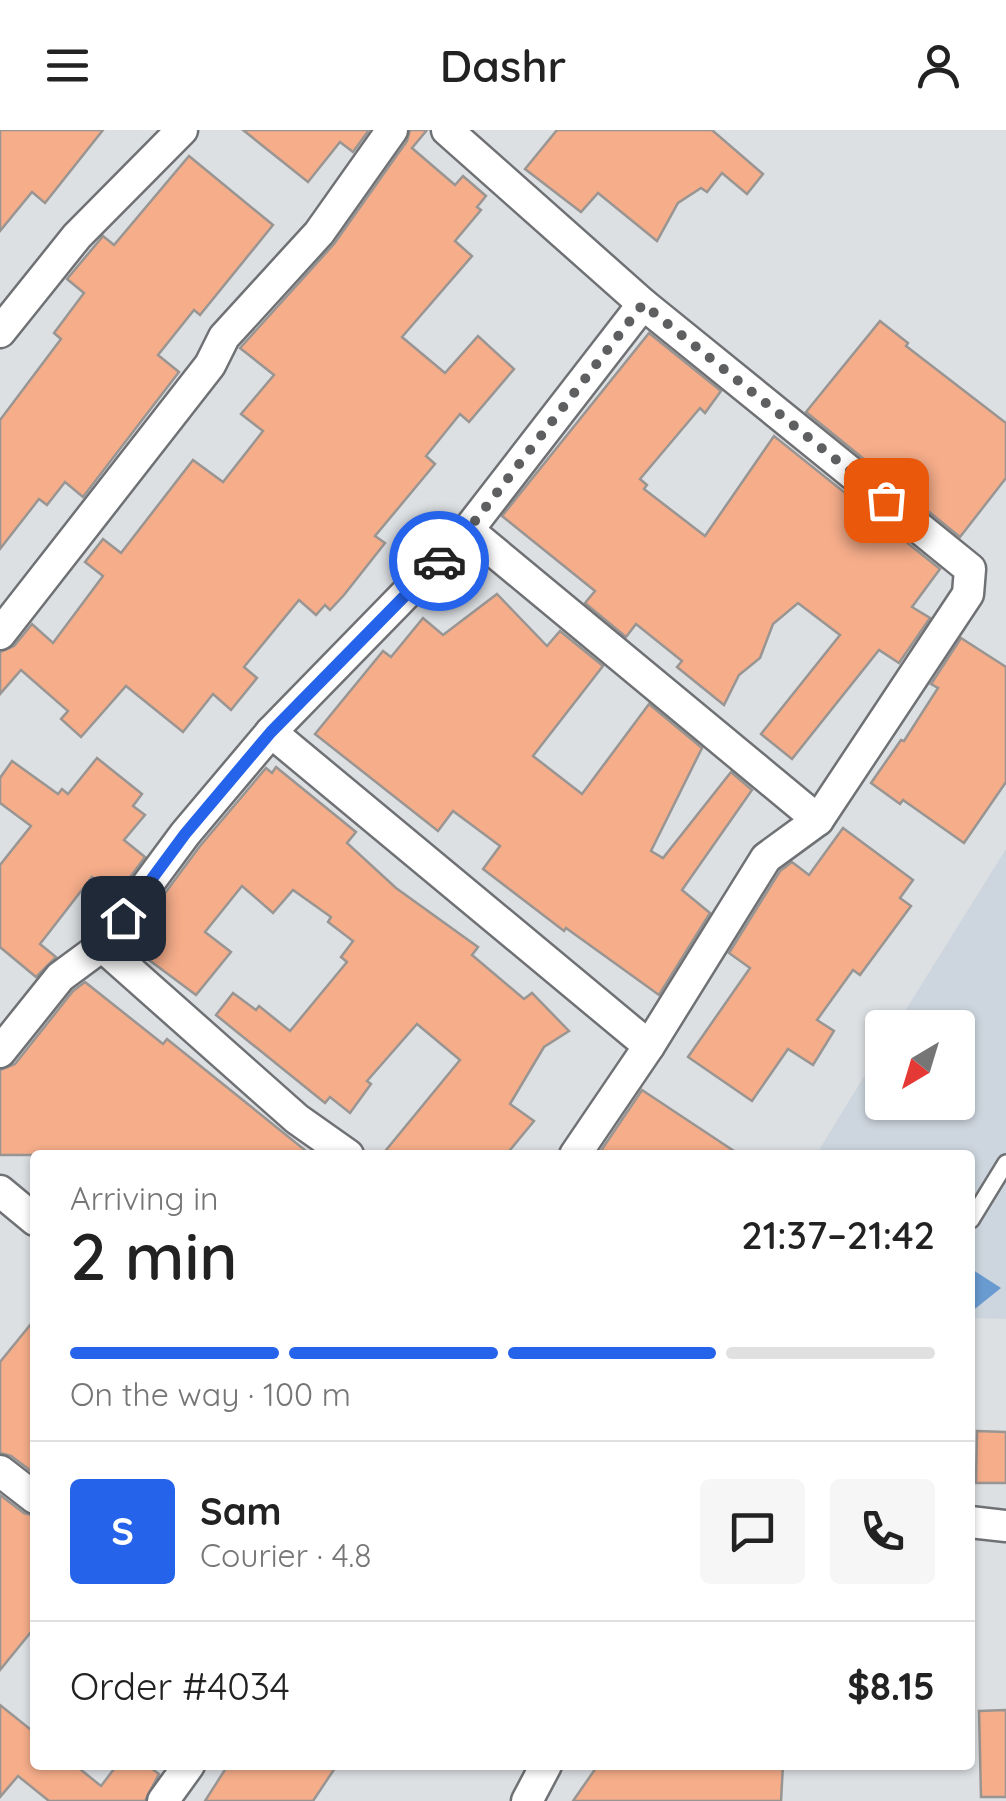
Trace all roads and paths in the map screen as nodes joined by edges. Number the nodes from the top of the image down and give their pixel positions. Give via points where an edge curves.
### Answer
1 (392, 130) edge
2 (447, 130) edge
3 (179, 131) edge
4 (643, 304) junction
5 (0, 332) edge
6 (468, 530) junction
7 (0, 634) edge
8 (271, 732) junction
9 (818, 820) junction
10 (102, 946) junction
11 (649, 1046) junction
12 (0, 1052) edge
13 (341, 1150) edge
14 (578, 1150) edge
15 (1006, 1164) edge
16 (0, 1191) edge
17 (975, 1214) edge
18 (30, 1216) edge
19 (0, 1470) edge
20 (30, 1494) edge
21 (975, 1523) edge
22 (1006, 1526) edge
23 (185, 1770) edge
24 (527, 1770) edge
25 (543, 1770) edge
26 (164, 1801) edge
27 (524, 1801) edge

1 - 7 street via 319,234 224,337 210,365
2 - 4 street
3 - 5 street via 76,236
4 - 6 street
4 - 9 street via 970,569 968,594
6 - 8 street
6 - 9 street
8 - 10 street
8 - 11 street
9 - 11 street via 766,858
10 - 12 street via 60,977
10 - 13 street
11 - 14 street
15 - 17 lane
16 - 18 street
19 - 20 street
21 - 22 street
23 - 26 street
24 - 27 lane
25 - 27 street

